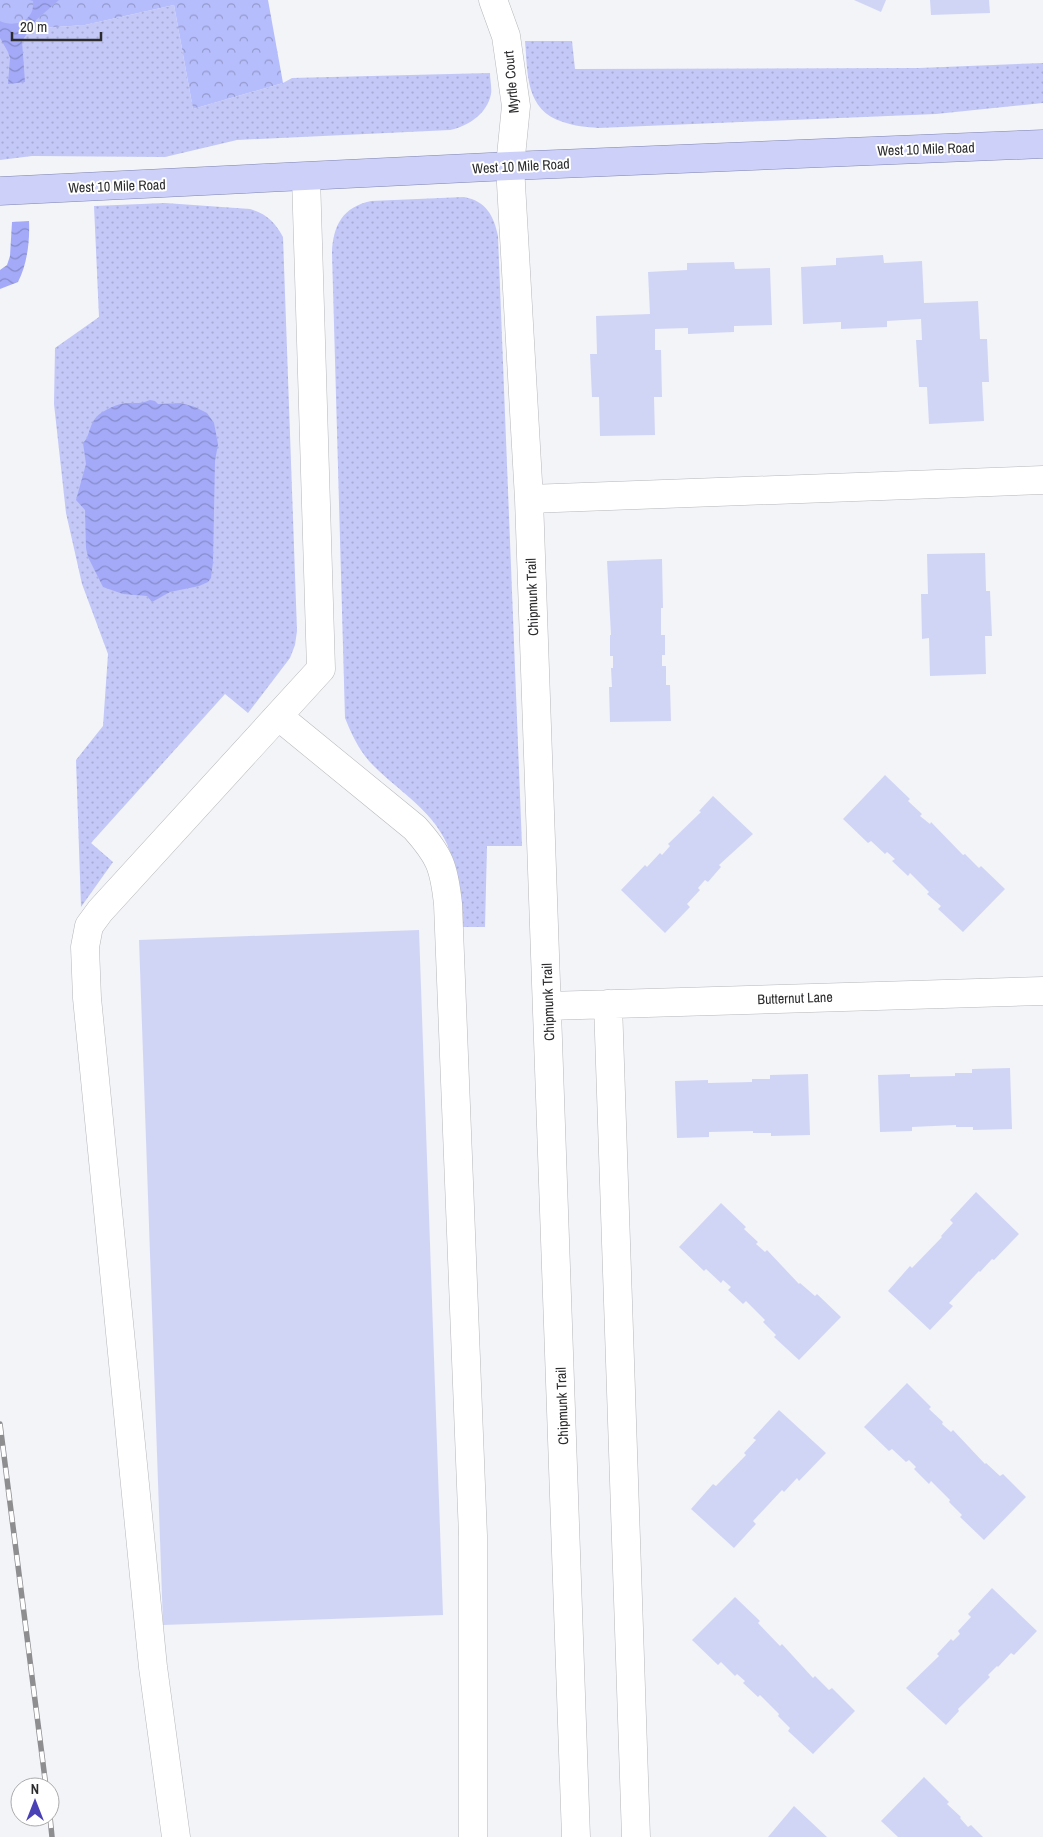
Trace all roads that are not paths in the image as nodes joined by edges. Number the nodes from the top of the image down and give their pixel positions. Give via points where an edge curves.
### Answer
1 (493, 0) edge
2 (1043, 144) edge
3 (1043, 159) edge
4 (510, 166) junction
5 (306, 177) junction
6 (0, 191) edge
7 (1043, 480) edge
8 (529, 499) junction
9 (278, 716) junction
10 (1043, 990) edge
11 (608, 1004) junction
12 (548, 1006) junction
13 (176, 1837) edge
14 (473, 1837) edge
15 (576, 1837) edge
16 (636, 1837) edge

1 - 4 street, Myrtle Court via 506,36 516,106
2 - 3 street
2 - 4 main road, West 10 Mile Road
4 - 5 main road, West 10 Mile Road
4 - 8 street, Chipmunk Trail
5 - 6 main road, West 10 Mile Road
5 - 9 street via 321,668
7 - 8 street
8 - 12 street, Chipmunk Trail
9 - 13 street via 100,911 89,926 85,947 88,1007 153,1667
9 - 14 street via 415,828 433,848 444,875 448,904 473,1536
10 - 11 street, Butternut Lane
11 - 12 street, Butternut Lane
11 - 16 street
12 - 15 street, Chipmunk Trail

